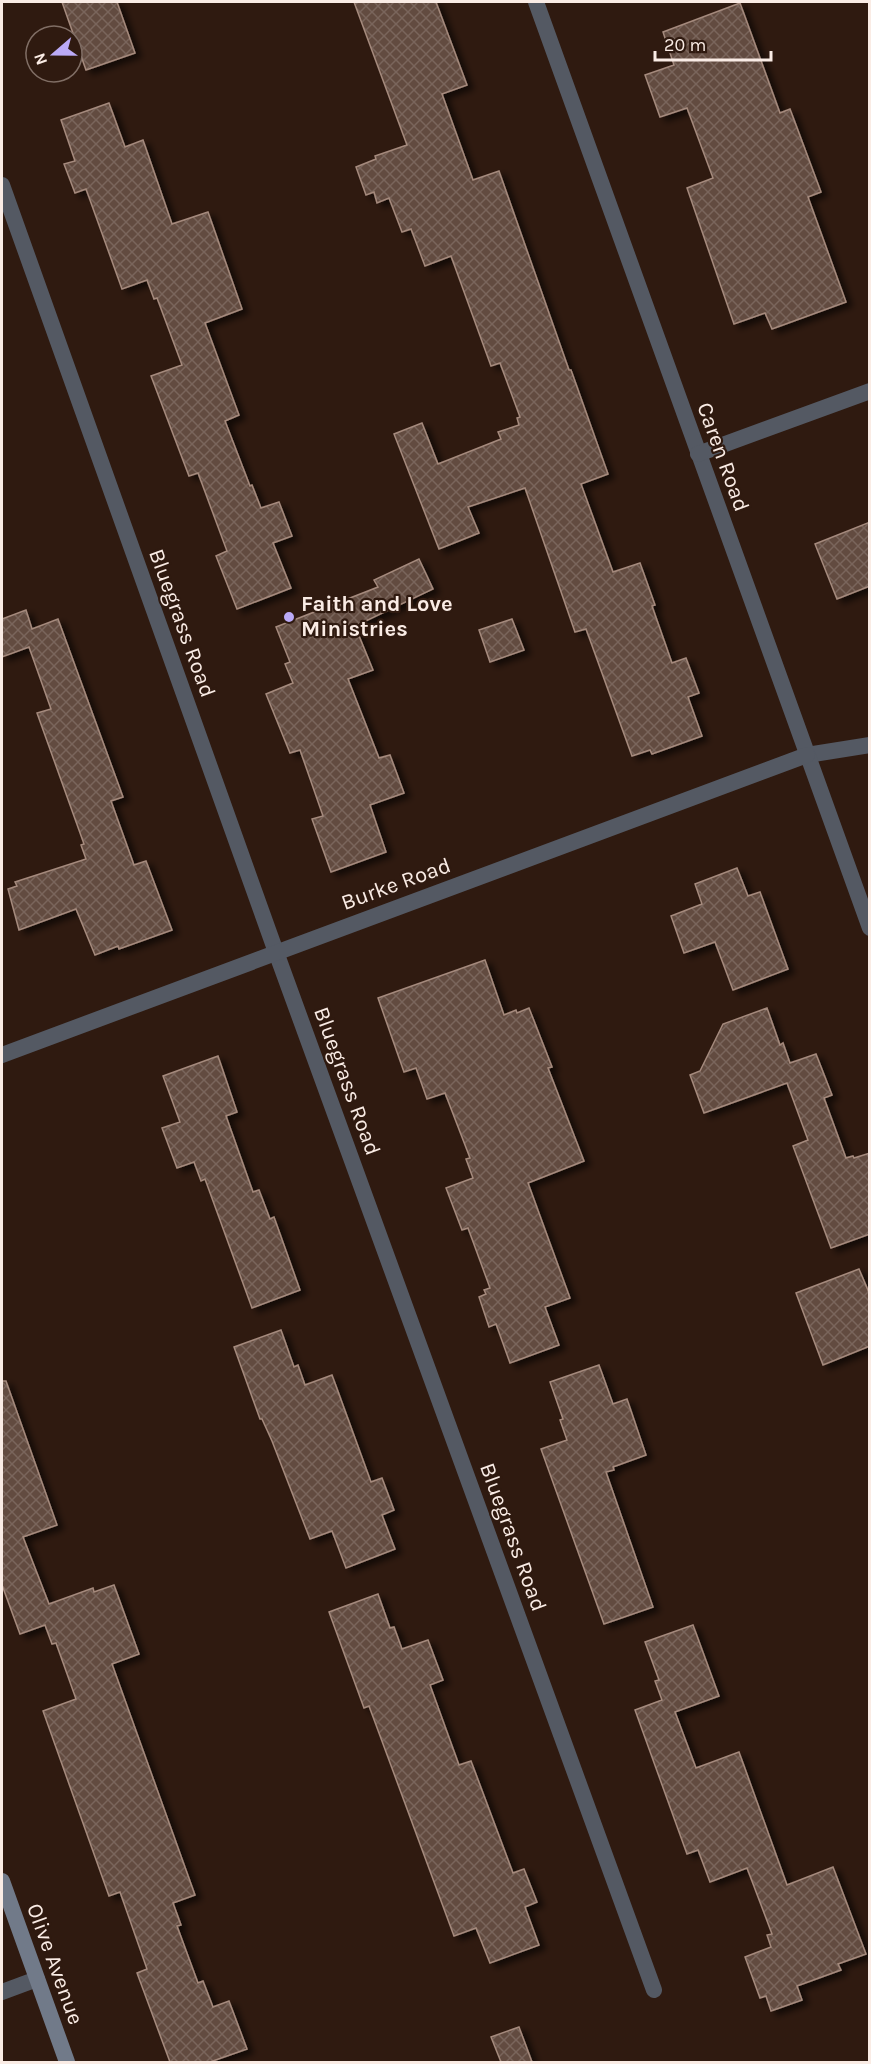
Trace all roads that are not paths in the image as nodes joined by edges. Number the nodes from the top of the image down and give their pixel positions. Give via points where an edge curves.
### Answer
1 (536, 2) edge
2 (2, 185) edge
3 (870, 391) edge
4 (698, 454) junction
5 (870, 745) edge
6 (807, 754) junction
7 (870, 928) edge
8 (276, 952) junction
9 (2, 1055) edge
10 (2, 1881) edge
11 (37, 1979) junction
12 (654, 1990) dead end
13 (2, 1992) edge
14 (67, 2062) edge

1 - 4 street, Caren Road
2 - 8 street, Bluegrass Road
3 - 4 street
4 - 6 street, Caren Road
5 - 6 street, Burke Road
6 - 7 street, Caren Road
6 - 8 street, Burke Road
8 - 9 street, Burke Road
8 - 12 street, Bluegrass Road
10 - 11 main road, Olive Avenue
11 - 13 street
11 - 14 main road, Olive Avenue

